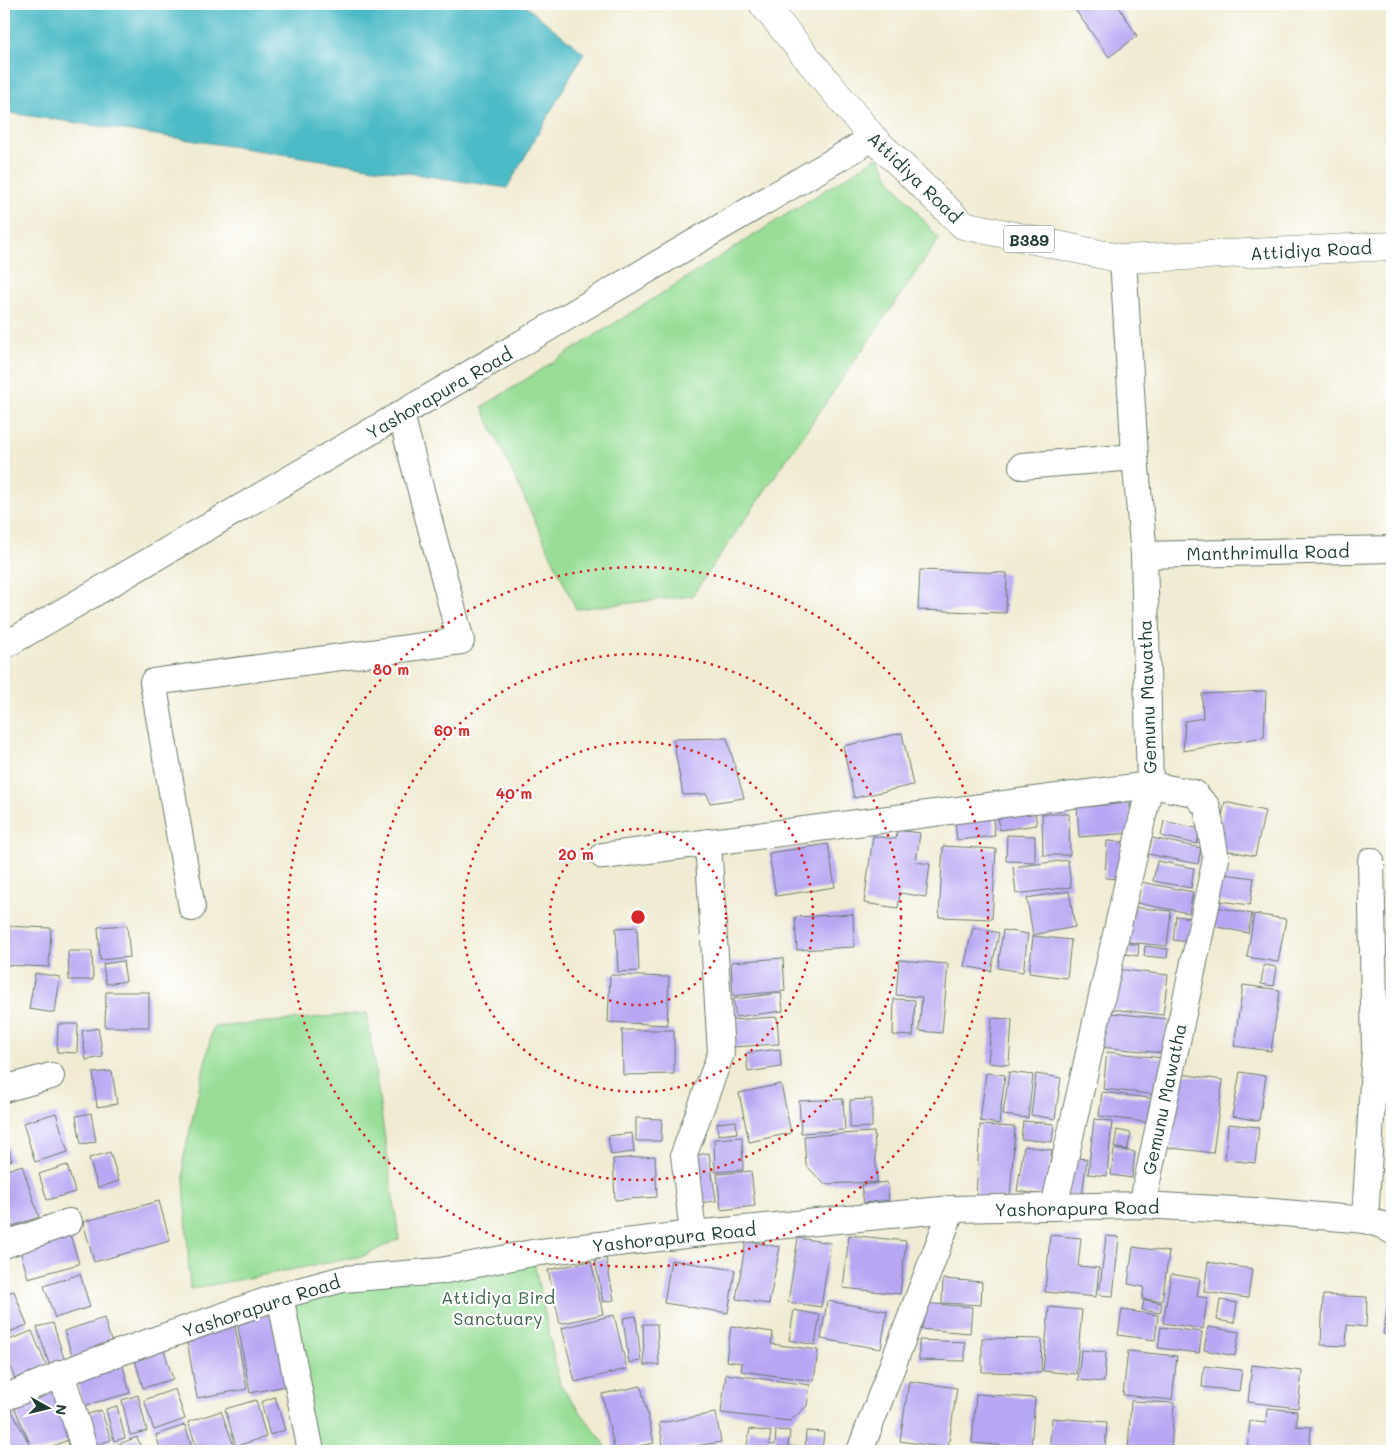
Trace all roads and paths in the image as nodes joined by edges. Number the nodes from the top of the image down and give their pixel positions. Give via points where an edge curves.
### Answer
1 (763, 4) edge
2 (873, 138) junction
3 (1392, 246) edge
4 (1123, 259) junction
5 (402, 415) junction
6 (1135, 457) junction
7 (1022, 466) dead end
8 (1392, 549) edge
9 (1144, 555) junction
10 (4, 646) edge
11 (1150, 785) junction
12 (708, 842) junction
13 (603, 856) dead end
14 (1372, 861) dead end
15 (192, 908) dead end
16 (51, 1076) dead end
17 (4, 1089) edge
18 (1142, 1205) junction
19 (1054, 1207) junction
20 (952, 1209) junction
21 (1365, 1220) junction
22 (69, 1222) dead end
23 (1392, 1232) edge
24 (693, 1234) junction
25 (4, 1245) edge
26 (280, 1296) junction
27 (61, 1373) junction
28 (4, 1398) edge
29 (85, 1451) edge
30 (311, 1451) edge
31 (860, 1451) edge

1 - 2 main road, Attidiya Road / B389
2 - 4 main road, Attidiya Road / B389 via 963,225
2 - 5 street, Yashorapura Road
3 - 4 main road, Attidiya Road / B389
4 - 6 street, Gemunu Mawatha
5 - 10 street, Yashorapura Road
5 - 15 street via 461,641 152,682
6 - 7 street
6 - 9 street, Gemunu Mawatha
8 - 9 street, Manthrimulla Road
9 - 11 street, Gemunu Mawatha
11 - 12 street
11 - 18 street, Gemunu Mawatha via 1194,793 1207,806 1216,859
11 - 19 street
12 - 13 street
12 - 24 street via 721,1053 684,1154
14 - 21 street via 1375,1049
16 - 17 street
18 - 19 street, Yashorapura Road
18 - 21 street, Yashorapura Road
19 - 20 street, Yashorapura Road
20 - 24 street, Yashorapura Road
20 - 31 street
21 - 23 street, Yashorapura Road
22 - 25 street
24 - 26 street, Yashorapura Road via 532,1254 441,1272 343,1279
26 - 27 street, Yashorapura Road
26 - 30 street
27 - 28 street, Yashorapura Road
27 - 29 street

